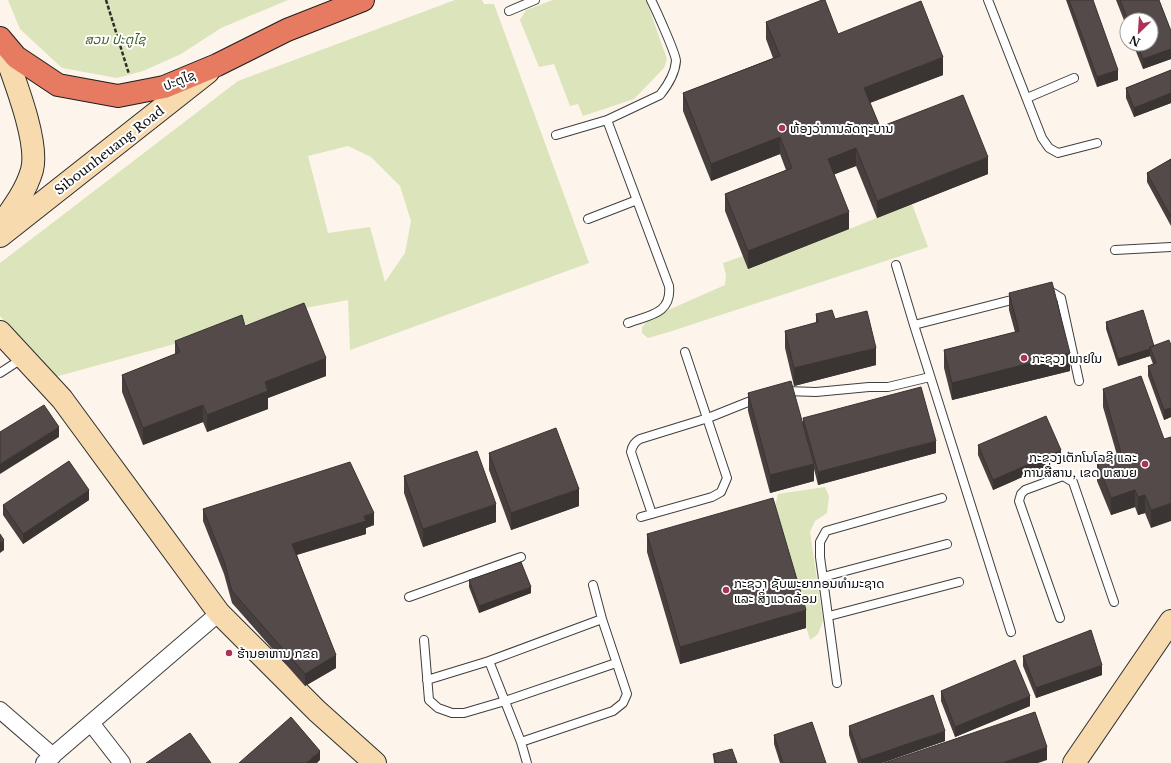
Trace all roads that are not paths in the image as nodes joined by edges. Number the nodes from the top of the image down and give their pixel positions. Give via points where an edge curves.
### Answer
1 (363, 0) edge
2 (535, 0) edge
3 (651, 0) edge
4 (988, 0) edge
5 (509, 11) dead end
6 (0, 39) edge
7 (217, 65) junction
8 (1074, 78) dead end
9 (1027, 98) junction
10 (607, 120) junction
11 (556, 134) dead end
12 (1097, 143) dead end
13 (637, 200) junction
14 (588, 219) dead end
15 (0, 226) edge
16 (0, 236) edge
17 (1171, 247) edge
18 (1116, 250) dead end
19 (896, 264) dead end
20 (628, 323) dead end
21 (914, 325) junction
22 (0, 332) edge
23 (685, 352) dead end
24 (23, 357) junction
25 (0, 373) edge
26 (930, 377) junction
27 (1079, 381) dead end
28 (779, 392) edge
29 (766, 394) edge
30 (708, 418) junction
31 (942, 498) dead end
32 (652, 514) junction
33 (640, 517) dead end
34 (947, 544) dead end
35 (521, 557) dead end
36 (823, 577) junction
37 (959, 582) dead end
38 (592, 585) dead end
39 (409, 597) dead end
40 (1114, 602) dead end
41 (219, 613) junction
42 (829, 616) junction
43 (1060, 618) dead end
44 (602, 619) junction
45 (1171, 621) edge
46 (1011, 632) dead end
47 (424, 640) dead end
48 (489, 661) junction
49 (616, 663) junction
50 (426, 680) junction
51 (837, 683) dead end
52 (506, 701) junction
53 (0, 710) edge
54 (91, 723) junction
55 (521, 742) junction
56 (48, 759) edge
57 (122, 763) edge
58 (376, 763) edge
59 (527, 763) edge
60 (1074, 763) edge

1 - 7 highway, ປະຕູໄຊ via 287,30
2 - 5 lane
3 - 10 lane via 676,60 673,74 660,95
4 - 9 lane
6 - 7 highway, ປະຕູໄຊ via 16,57 58,85 118,96 164,86
6 - 15 street via 29,128 33,161 26,187
7 - 16 street, Sibounheuang Road
8 - 9 lane
9 - 12 lane via 1042,138 1049,148 1058,153
10 - 11 lane
10 - 13 lane
13 - 14 lane
13 - 20 lane via 669,286 670,295 667,304 661,310
17 - 18 lane
19 - 21 lane
21 - 26 lane
21 - 27 lane via 1031,295 1053,293 1061,298
22 - 24 street
23 - 30 lane
24 - 25 lane
24 - 41 street via 62,399
26 - 28 lane via 888,387
26 - 46 lane
29 - 30 lane
30 - 32 lane via 725,468 726,484 712,497
30 - 32 lane via 640,439 632,447 631,452
31 - 36 lane via 826,531 820,542
32 - 33 lane
34 - 36 lane
35 - 39 lane
36 - 42 lane
37 - 42 lane
38 - 44 lane
40 - 43 lane via 1073,482 1063,476 1025,490 1019,501
41 - 54 street
41 - 58 street via 317,711
42 - 51 lane
44 - 48 lane
44 - 49 lane
45 - 60 street
47 - 50 lane
48 - 50 lane
48 - 52 lane
49 - 52 lane
49 - 55 lane via 627,694 623,703 613,711
50 - 52 lane via 430,700 438,708 452,713 464,713
52 - 55 lane
53 - 56 street
54 - 56 street
54 - 57 street
55 - 59 lane

